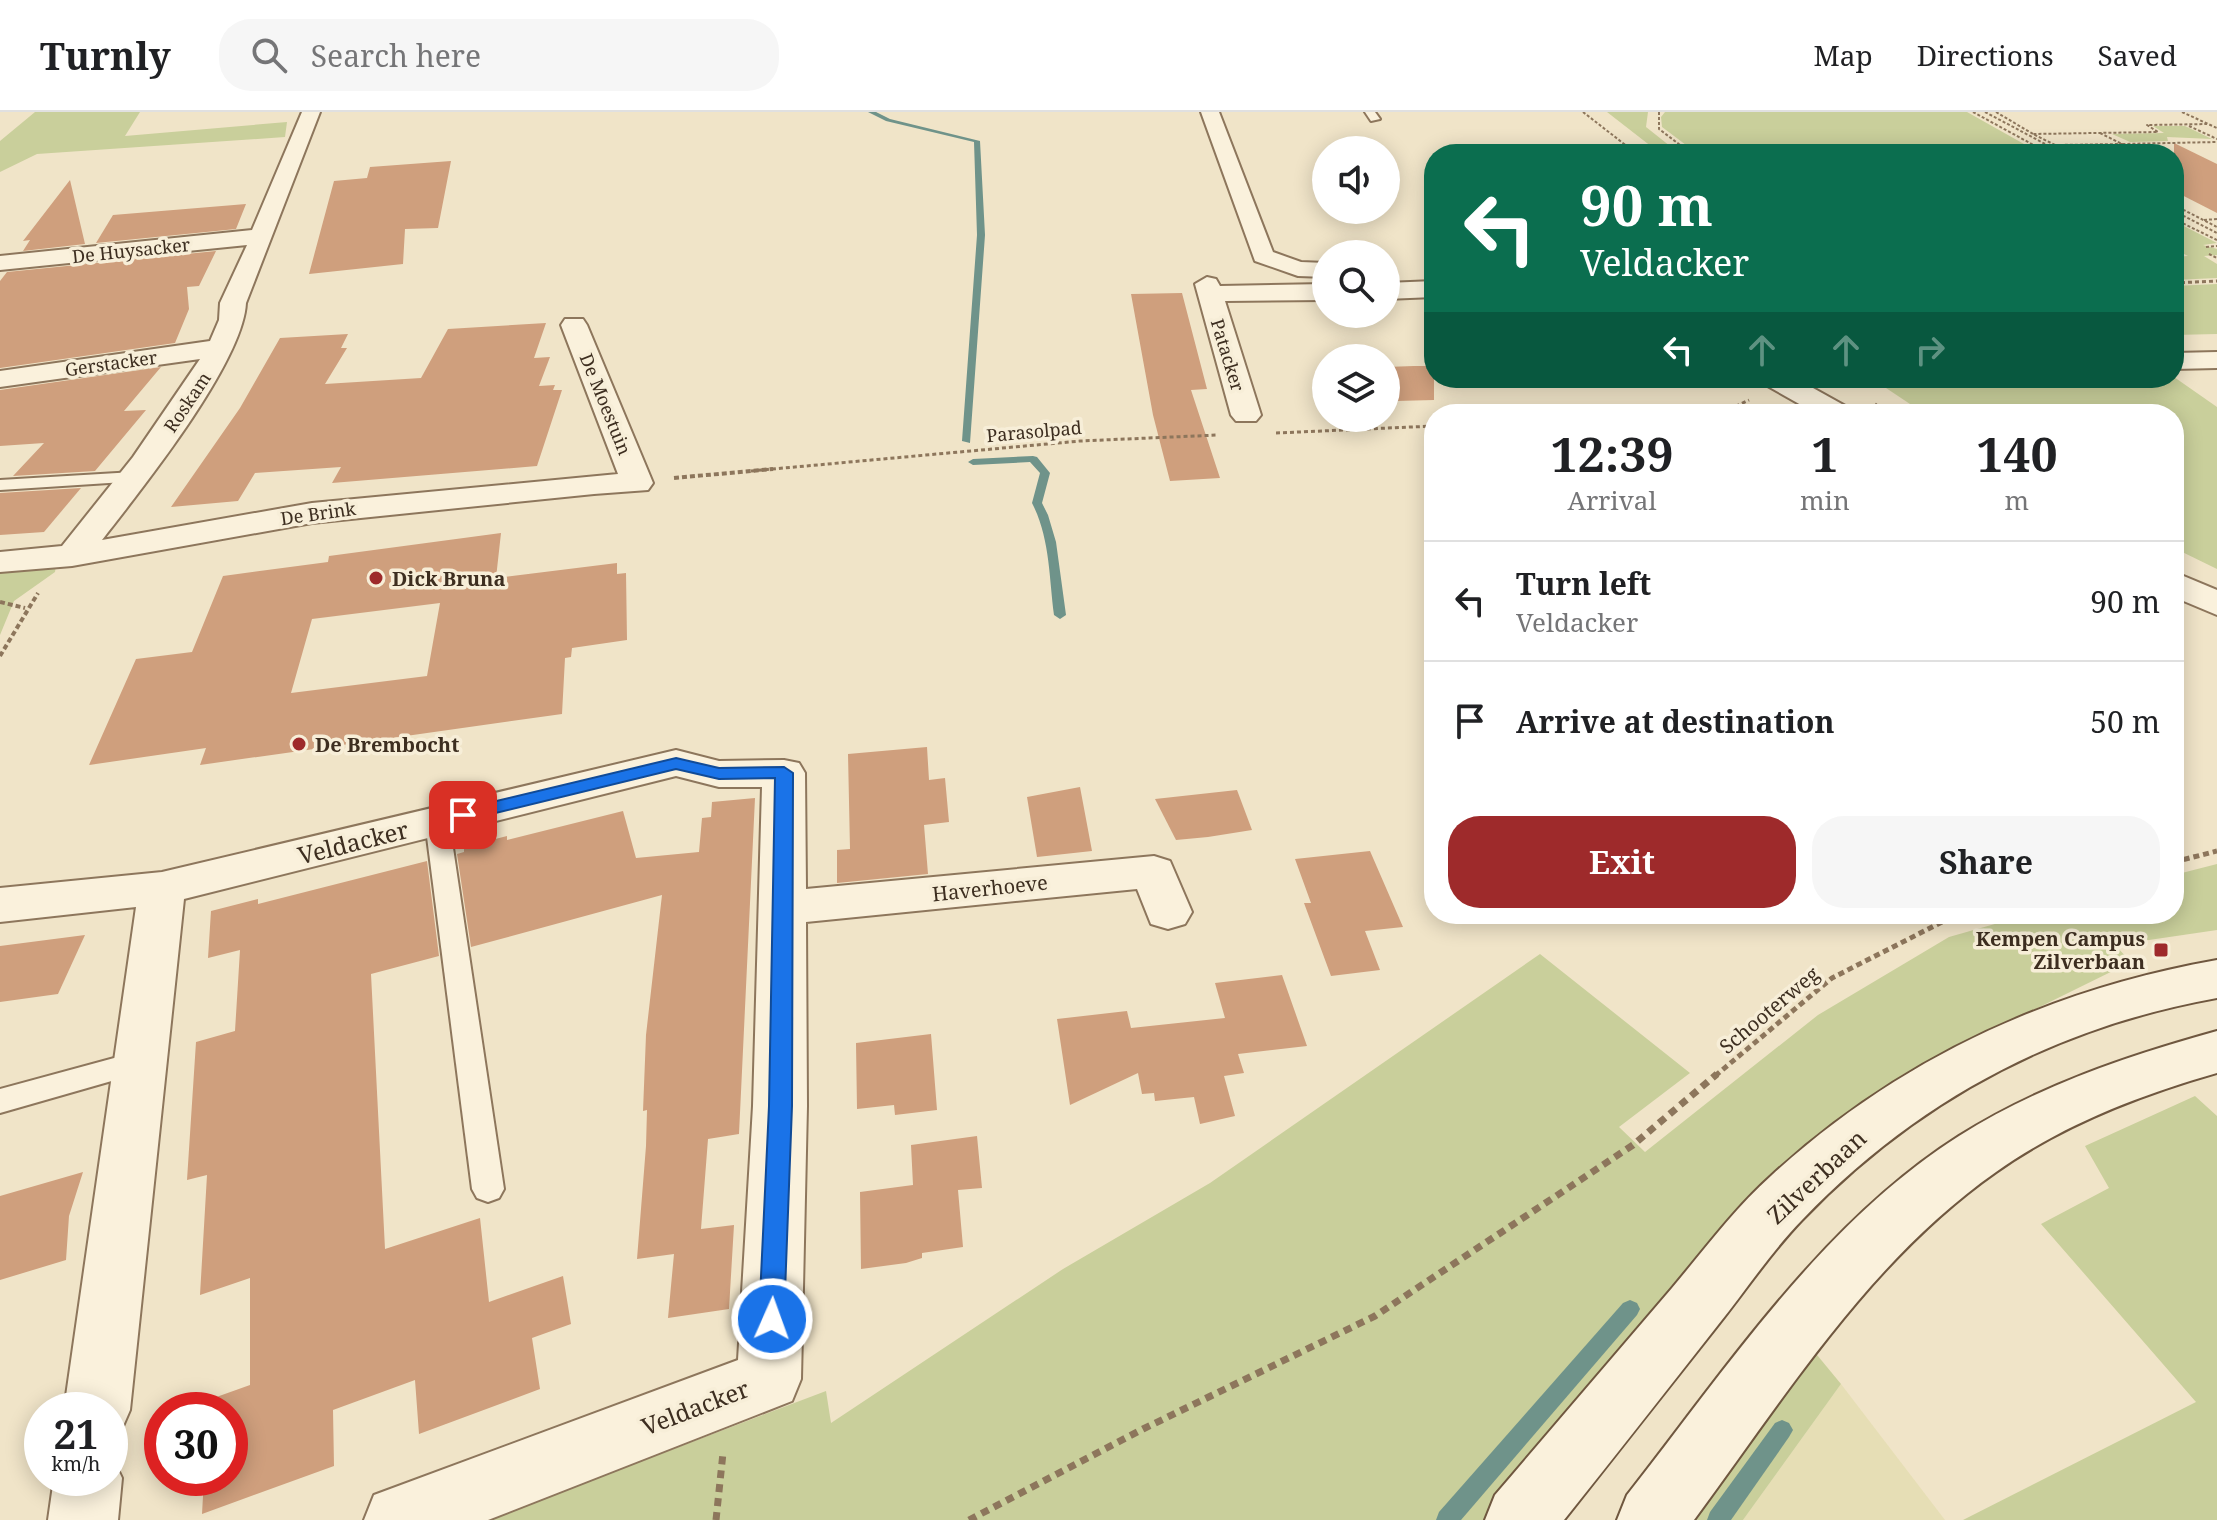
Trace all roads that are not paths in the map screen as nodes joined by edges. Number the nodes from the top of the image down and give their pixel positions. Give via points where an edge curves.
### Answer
1 (311, 112) edge
2 (1210, 112) edge
3 (262, 236) junction
4 (0, 263) edge
5 (1312, 270) edge
6 (1400, 272) edge
7 (1424, 278) edge
8 (1424, 280) edge
9 (1400, 287) edge
10 (1312, 292) edge
11 (574, 325) dead end
12 (221, 348) junction
13 (2217, 360) edge
14 (2184, 361) edge
15 (0, 379) edge
16 (1793, 388) edge
17 (1821, 404) edge
18 (1246, 415) dead end
19 (134, 477) junction
20 (637, 483) joint
21 (0, 485) edge
22 (72, 556) junction
23 (0, 562) edge
24 (2184, 588) edge
25 (2217, 604) edge
26 (437, 821) junction
27 (162, 888) junction
28 (0, 905) edge
29 (783, 908) junction
30 (1168, 912) dead end
31 (2217, 979) edge
32 (2217, 1052) edge
33 (140, 1062) junction
34 (0, 1101) edge
35 (488, 1189) dead end
36 (99, 1392) edge
37 (86, 1496) edge
38 (83, 1520) edge
39 (399, 1520) edge
40 (1520, 1520) edge
41 (1652, 1520) edge

1 - 3 street, Roskam
2 - 5 street via 1263,256
3 - 4 street, De Huysacker
3 - 12 street, Roskam via 233,303
6 - 7 street
8 - 9 street
10 - 18 street, Patacker via 1209,289
11 - 20 street, De Moestuin
12 - 15 street, Gerstacker
12 - 19 street, Roskam
13 - 14 street
16 - 17 street
19 - 21 lane
19 - 22 street, Roskam
20 - 22 street, De Brink via 312,513
22 - 23 street, De Brink
24 - 25 street
26 - 27 street, Veldacker
26 - 29 street, Veldacker via 676,763 719,774 784,773
26 - 35 lane
27 - 28 street, Veldacker
27 - 33 street
29 - 30 street, Haverhoeve via 1154,872
29 - 39 street, Veldacker via 769,1379
31 - 40 street, Zilverbaan via 2119,1001 2042,1027 1967,1063 1889,1110 1788,1196
32 - 41 street via 2112,1085 1990,1147 1949,1174 1822,1296
33 - 34 lane
33 - 36 street
37 - 38 street

